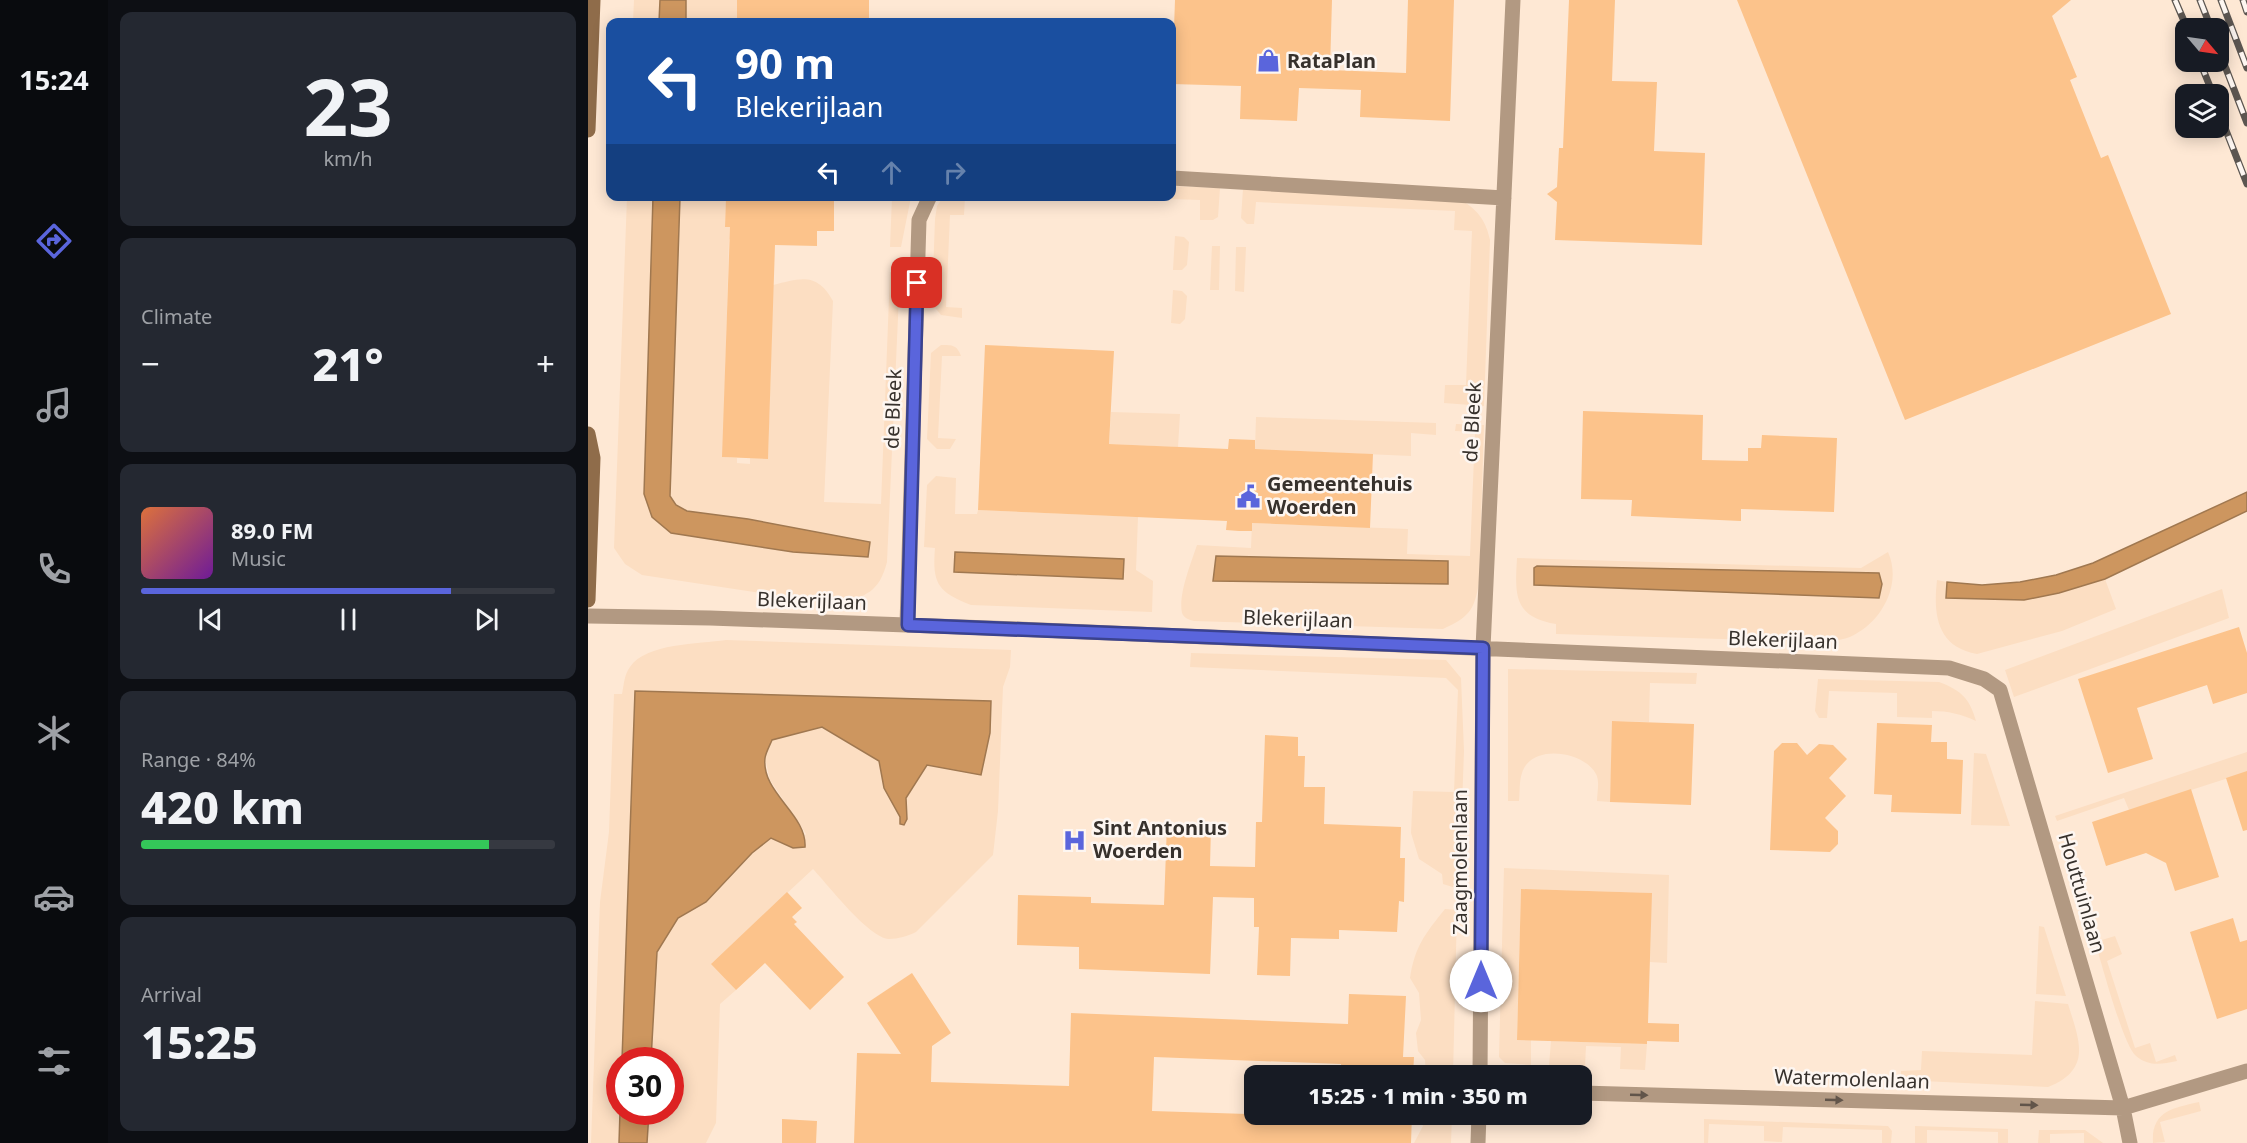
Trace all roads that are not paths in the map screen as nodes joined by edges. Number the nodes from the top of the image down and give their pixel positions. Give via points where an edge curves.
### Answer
1 (593, 0) edge
2 (1513, 0) edge
3 (588, 130) edge
4 (1176, 178) edge
5 (1504, 198) junction
6 (928, 201) edge
7 (588, 434) edge
8 (588, 600) edge
9 (588, 616) edge
10 (908, 625) junction
11 (1483, 648) junction
12 (2000, 690) joint
13 (1480, 1065) edge
14 (2247, 1071) edge
15 (1592, 1093) edge
16 (2123, 1108) junction
17 (1479, 1125) edge
18 (1478, 1143) edge
19 (2130, 1143) edge

1 - 3 main road
2 - 5 street, de Bleek
4 - 5 street
5 - 11 street, de Bleek
6 - 10 street, de Bleek via 919,220
7 - 8 main road via 593,458
9 - 10 street, Blekerijlaan
10 - 11 street, Blekerijlaan
11 - 12 street, Blekerijlaan via 1949,668 1984,679
11 - 13 street, Zaagmolenlaan
12 - 16 street, Houttuinlaan
14 - 16 street
15 -> 16 street, Watermolenlaan
16 - 19 street, Houttuinlaan
17 - 18 street

